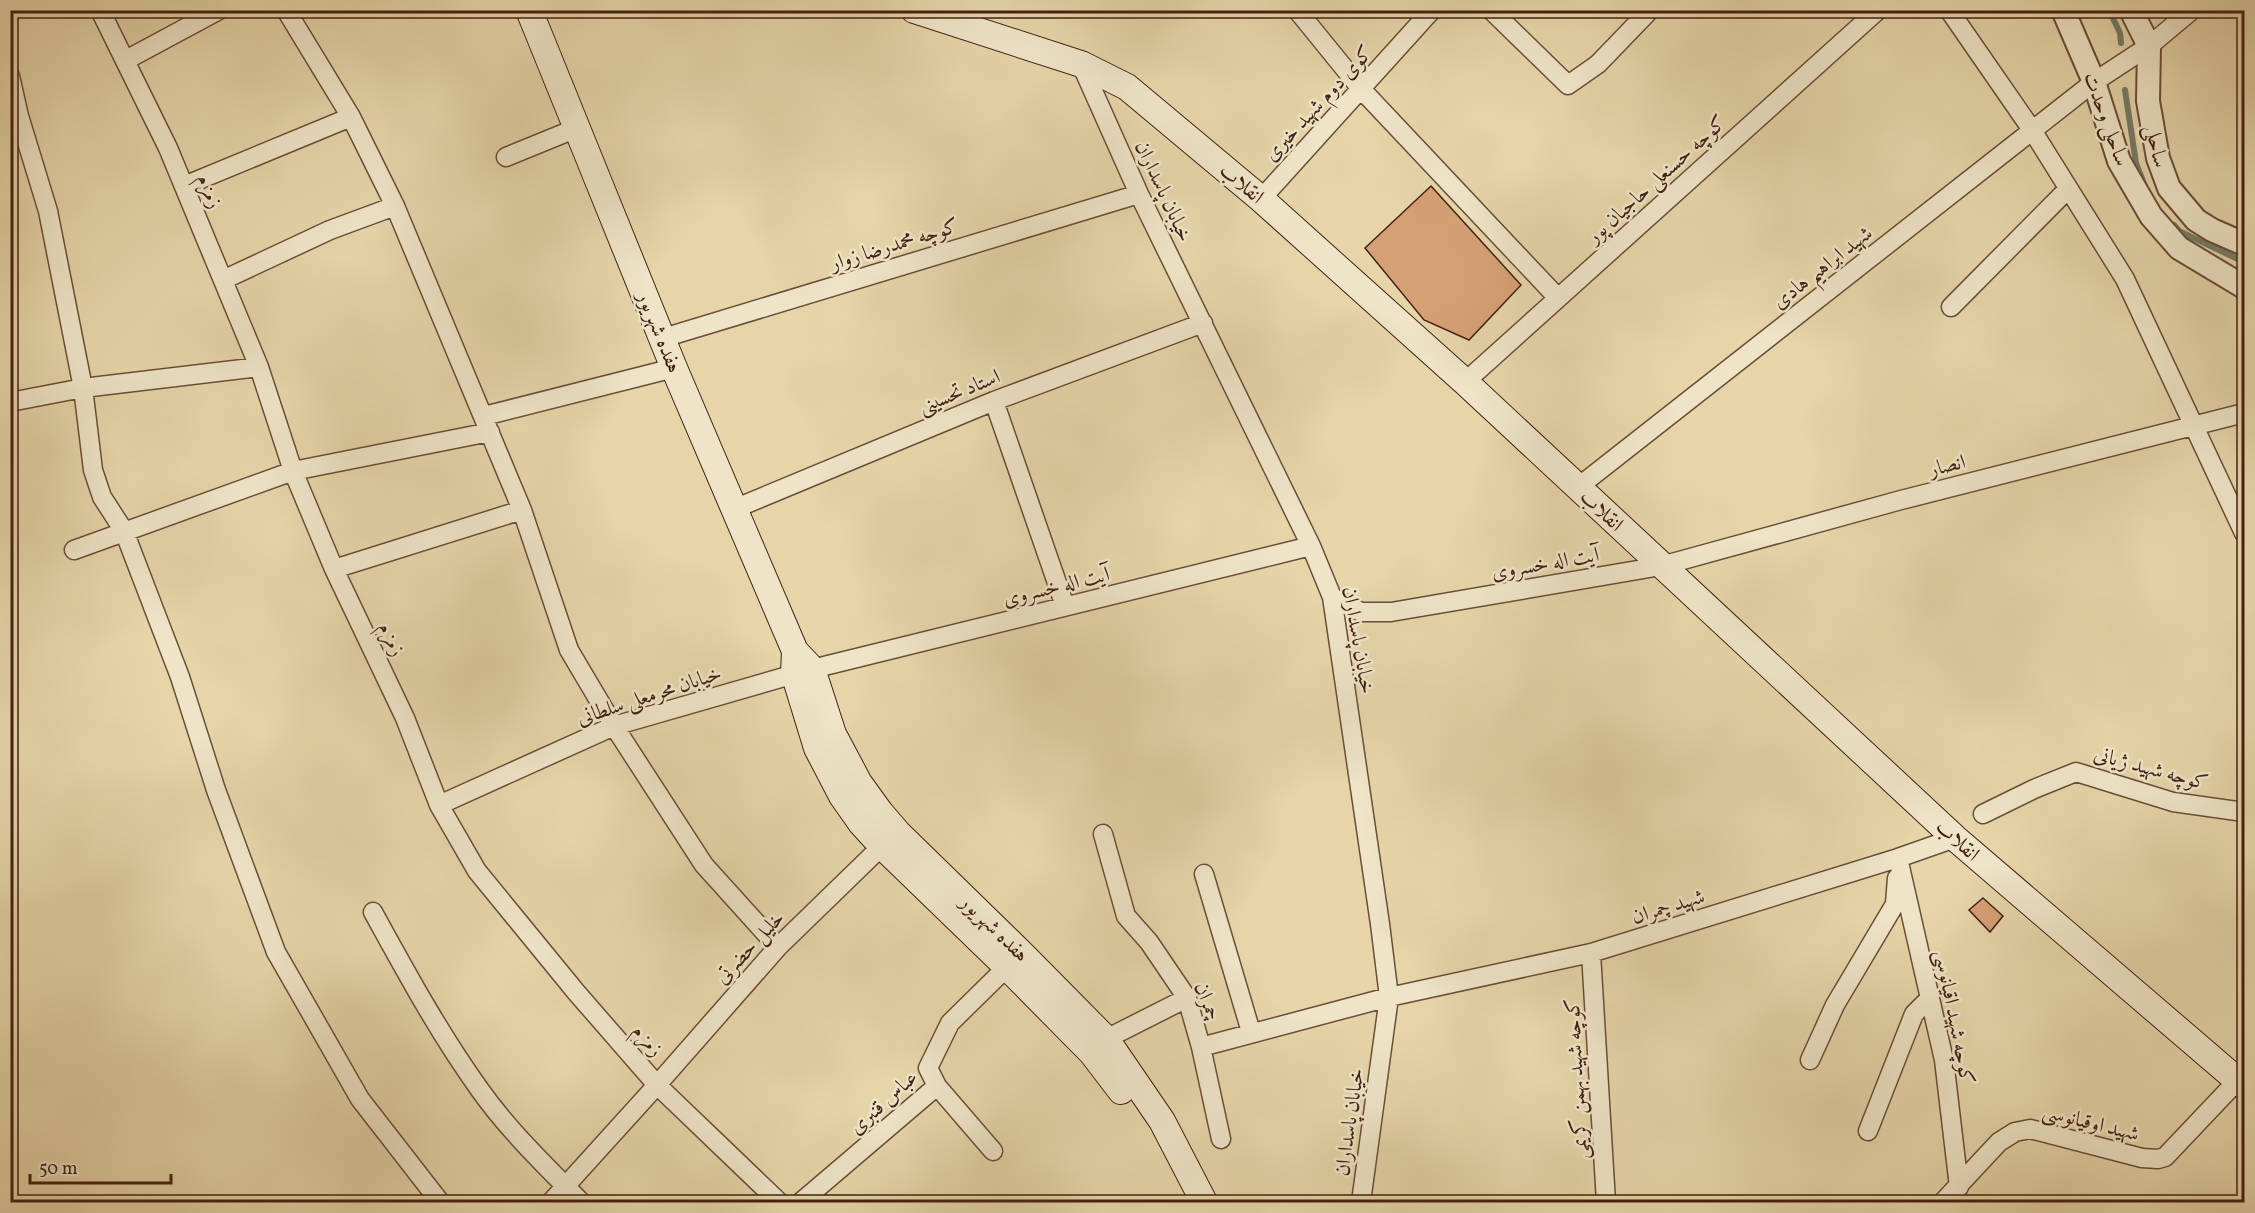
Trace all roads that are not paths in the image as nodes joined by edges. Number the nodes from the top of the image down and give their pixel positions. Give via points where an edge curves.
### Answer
1 (100, 10) edge
2 (219, 10) edge
3 (286, 10) edge
4 (529, 10) edge
5 (914, 10) edge
6 (1297, 10) edge
7 (1432, 10) edge
8 (1491, 10) edge
9 (1650, 10) edge
10 (1878, 10) edge
11 (1949, 10) edge
12 (2063, 10) edge
13 (2132, 10) edge
14 (2192, 10) edge
15 (2149, 46) junction
16 (126, 60) junction
17 (1081, 64) junction
18 (10, 76) edge
19 (2094, 82) junction
20 (1362, 90) junction
21 (351, 117) junction
22 (577, 128) junction
23 (2032, 130) junction
24 (506, 157) dead end
25 (184, 186) junction
26 (2068, 189) junction
27 (1139, 194) junction
28 (1261, 199) junction
29 (395, 206) junction
30 (2244, 244) edge
31 (223, 280) junction
32 (2244, 287) edge
33 (1558, 298) junction
34 (1951, 307) dead end
35 (1203, 323) junction
36 (663, 338) junction
37 (259, 367) junction
38 (674, 368) junction
39 (1465, 382) junction
40 (83, 388) junction
41 (994, 400) junction
42 (10, 402) edge
43 (2244, 413) edge
44 (487, 424) junction
45 (2193, 426) junction
46 (293, 471) junction
47 (1577, 488) junction
48 (734, 509) junction
49 (522, 510) junction
50 (124, 531) junction
51 (2244, 534) edge
52 (1311, 546) junction
53 (74, 550) dead end
54 (1661, 566) junction
55 (334, 569) junction
56 (1332, 597) junction
57 (1065, 606) junction
58 (800, 664) junction
59 (614, 726) junction
60 (439, 805) junction
61 (2244, 812) edge
62 (1983, 814) dead end
63 (1103, 834) dead end
64 (1955, 838) junction
65 (882, 846) junction
66 (1898, 858) junction
67 (1204, 874) dead end
68 (374, 912) dead end
69 (778, 947) junction
70 (1591, 953) junction
71 (1007, 967) junction
72 (1389, 997) junction
73 (1187, 998) junction
74 (1930, 998) junction
75 (1251, 1032) junction
76 (1106, 1039) junction
77 (1201, 1047) junction
78 (1810, 1060) dead end
79 (2241, 1083) edge
80 (657, 1085) junction
81 (937, 1086) junction
82 (1868, 1131) dead end
83 (1221, 1139) dead end
84 (993, 1151) dead end
85 (566, 1187) junction
86 (1959, 1187) junction
87 (440, 1203) edge
88 (551, 1203) edge
89 (581, 1203) edge
90 (778, 1203) edge
91 (801, 1203) edge
92 (1187, 1203) edge
93 (1204, 1203) edge
94 (1361, 1203) edge
95 (1606, 1203) edge
96 (1943, 1203) edge

1 - 16 street, زمزم
2 - 16 street
3 - 21 street
4 - 22 main road, هفده شهریور
5 - 17 main road, انقلاب
6 - 20 street
7 - 20 street, کوی دوم شهید خیری
8 - 9 street via 1568,86 1598,64
10 - 33 street, کوچه حسنعلی حاجیان پور
11 - 23 street
12 - 19 street, ساحلی وحدت
13 - 15 street, ساحلی
14 - 15 street, شهید ابراهیم هادی
15 - 19 street, شهید ابراهیم هادی
15 - 30 street, ساحلی via 2148,101 2158,158 2169,188 2196,220
16 - 25 street, زمزم
17 - 27 street, خیابان پاسداران
17 - 28 main road, انقلاب via 1127,87
18 - 40 street via 48,211
19 - 23 street, شهید ابراهیم هادی
19 - 32 street, ساحلی وحدت via 2119,161 2151,216 2180,248
20 - 28 street, کوی دوم شهید خیری
20 - 33 street
21 - 25 street
21 - 29 street
22 - 24 street
22 - 36 main road, هفده شهریور
23 - 26 street
23 - 47 street, شهید ابراهیم هادی
25 - 31 street, زمزم
26 - 34 street
26 - 45 street via 2125,279
27 - 35 street, خیابان پاسداران
27 - 36 street, کوچه محمدرضا زوار
28 - 39 main road, انقلاب
29 - 31 street via 330,230
29 - 44 street
31 - 37 street, زمزم
33 - 39 street, کوچه حسنعلی حاجیان پور
35 - 41 street, استاد تحسینی
35 - 52 street, خیابان پاسداران
36 - 38 main road, هفده شهریور
37 - 40 street
37 - 46 street, زمزم
38 - 44 street
38 - 48 main road, هفده شهریور
39 - 47 main road, انقلاب
40 - 42 street
40 - 50 street via 93,470 102,497
41 - 48 street, استاد تحسینی
41 - 57 street
43 - 45 street, انصار
44 - 46 street
44 - 49 street
45 - 51 street
45 - 54 street, انصار
46 - 50 street
46 - 55 street, زمزم
47 - 54 main road, انقلاب
48 - 58 main road, هفده شهریور
49 - 55 street
49 - 59 street via 569,650
50 - 53 street
50 - 87 street via 180,677 216,790 276,952 360,1099
52 - 56 street, خیابان پاسداران
52 - 57 street, آیت اله خسروی
54 - 56 street, آیت اله خسروی via 1391,612 1361,612
54 - 64 main road, انقلاب
55 - 60 street, زمزم via 405,718
56 - 72 street, خیابان پاسداران
57 - 58 street, آیت اله خسروی
58 - 59 street, خیابان محرمعلی سلطانی
58 - 65 main road, هفده شهریور via 817,748 842,796
58 - 76 main road, هفده شهریور via 832,734 880,812
59 - 60 street, خیابان محرمعلی سلطانی
59 - 69 street via 704,865
60 - 80 street, زمزم via 477,871
61 - 62 street, کوچه شهید ژیانی via 2173,802 2076,772
63 - 73 street, چمران via 1126,916
64 - 66 street, شهید چمران
64 - 79 main road, انقلاب
65 - 69 street, خلیل حضرتی
65 - 71 main road, هفده شهریور
66 - 70 street, شهید چمران
66 - 74 street, کوچه شهید اقیانوسی
66 - 78 street via 1895,903 1835,1005
67 - 75 street
68 - 85 street via 418,994 480,1091 543,1166
69 - 80 street, خلیل حضرتی
70 - 72 street, شهید چمران
70 - 95 street, کوچه شهید بهمن کریمی
71 - 81 street, عباس قنبری via 950,1023 928,1068
71 - 92 main road, هفده شهریور via 1113,1079 1147,1130
72 - 75 street, چمران
72 - 94 street, خیابان پاسداران
73 - 76 street
73 - 77 street, چمران
74 - 82 street via 1914,1014
74 - 86 street, کوچه شهید اقیانوسی via 1944,1060
75 - 77 street, چمران
76 - 93 main road, هفده شهریور via 1162,1121
77 - 83 street
79 - 86 street, شهید اوقیانوسی via 2165,1157 2142,1158 2030,1129 2015,1132 1999,1142
80 - 85 street, خلیل حضرتی
80 - 90 street, زمزم
81 - 84 street
81 - 91 street, عباس قنبری
85 - 88 street, خلیل حضرتی
85 - 89 street
86 - 96 street, شهید اوقیانوسی

